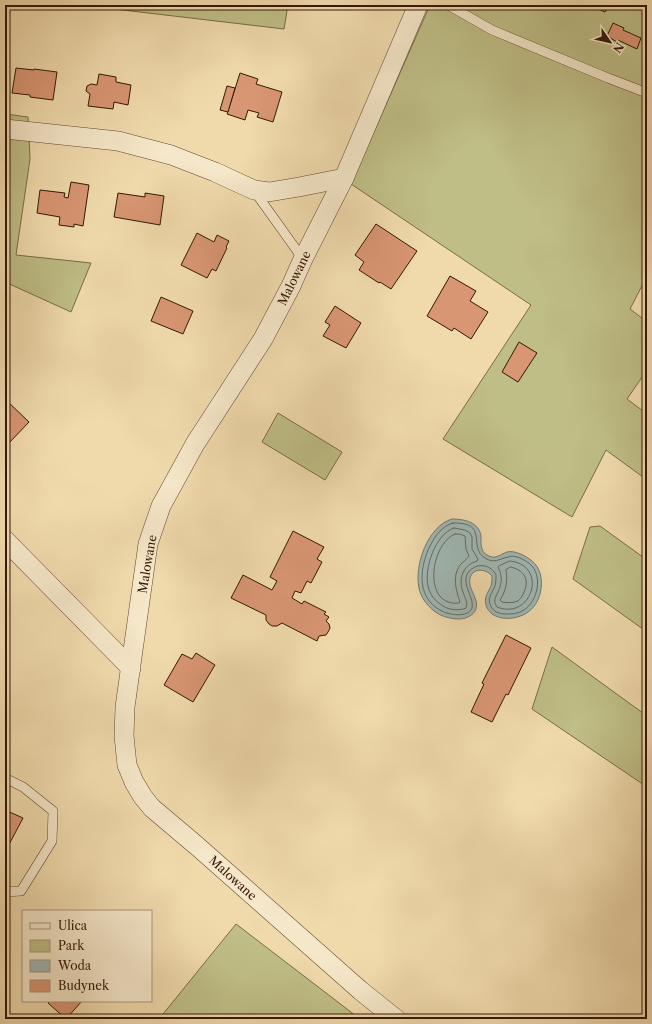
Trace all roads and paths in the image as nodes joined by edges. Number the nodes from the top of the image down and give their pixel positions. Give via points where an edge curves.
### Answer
1 (418, 5) edge
2 (448, 5) edge
3 (647, 93) edge
4 (5, 129) edge
5 (344, 178) junction
6 (254, 190) junction
7 (303, 258) junction
8 (5, 540) edge
9 (131, 668) junction
10 (5, 778) edge
11 (5, 892) edge
12 (396, 1019) edge

1 - 5 street, Malowane
2 - 3 lane via 492,30
4 - 6 street via 118,141 171,155
5 - 6 street via 269,192
5 - 7 street, Malowane
6 - 7 lane
7 - 9 street, Malowane via 263,339 195,444 161,506 148,544
8 - 9 street
9 - 12 street, Malowane via 124,736 127,765 143,797 152,808 361,992
10 - 11 lane via 23,787 53,811 52,841 21,891

